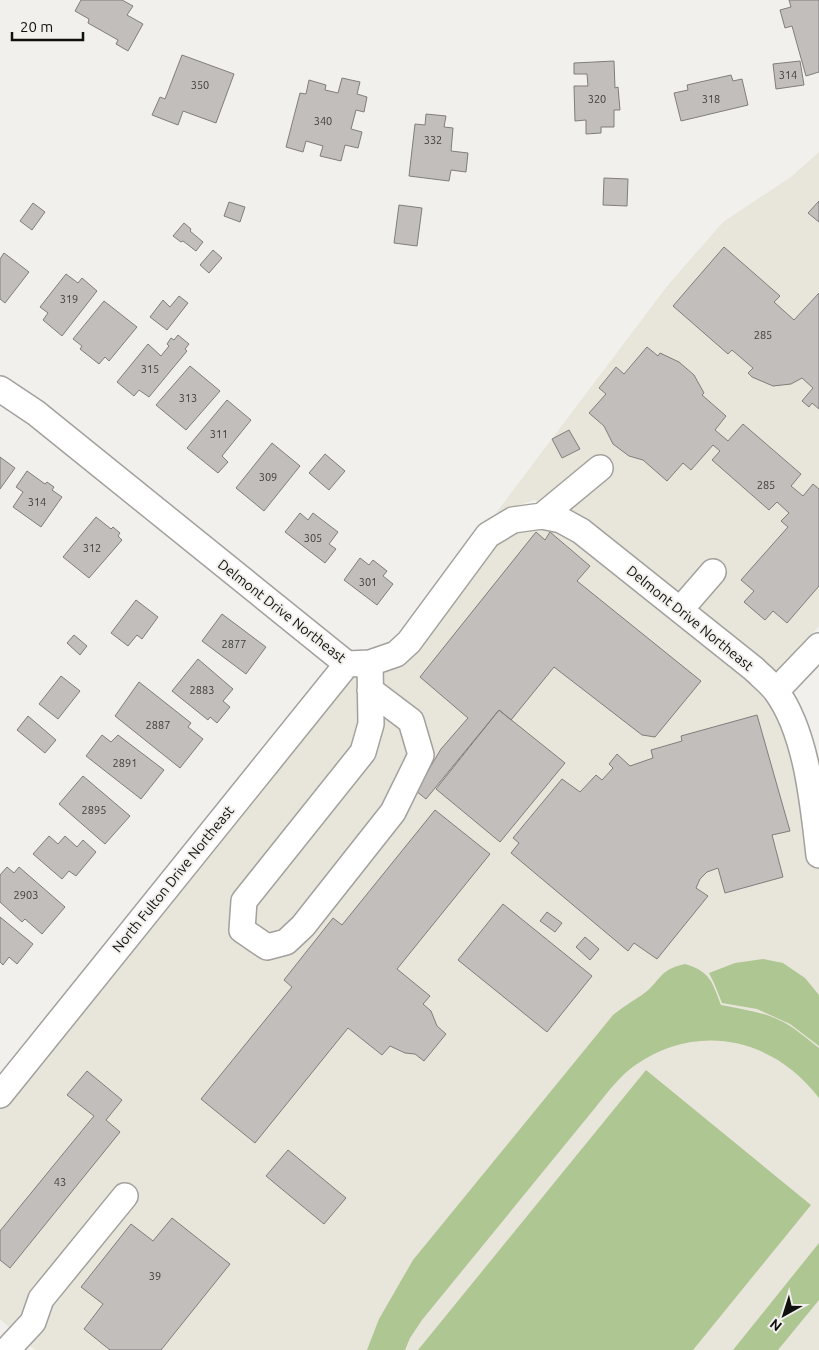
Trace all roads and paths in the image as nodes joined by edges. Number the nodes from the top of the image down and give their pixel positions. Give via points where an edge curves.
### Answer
1 (0, 389) edge
2 (600, 468) dead end
3 (542, 516) junction
4 (713, 572) dead end
5 (680, 610) junction
6 (819, 646) edge
7 (358, 664) junction
8 (370, 690) junction
9 (776, 691) junction
10 (819, 854) edge
11 (0, 1095) edge
12 (125, 1196) dead end
13 (7, 1350) edge

1 - 7 street, Delmont Drive Northeast via 36,413
2 - 3 street
3 - 5 street, Delmont Drive Northeast via 561,520 581,531
3 - 7 street, Delmont Drive Northeast via 513,520 488,535 396,654
4 - 5 street
5 - 9 street, Delmont Drive Northeast via 754,669
6 - 9 street
7 - 8 street
7 - 11 street, North Fulton Drive Northeast
8 - 8 street via 371,724 363,752 244,901 242,930 267,947 286,942 315,911 393,812 421,754 411,721
9 - 10 street, Delmont Drive Northeast via 795,726 812,790
12 - 13 street via 41,1299 32,1322

